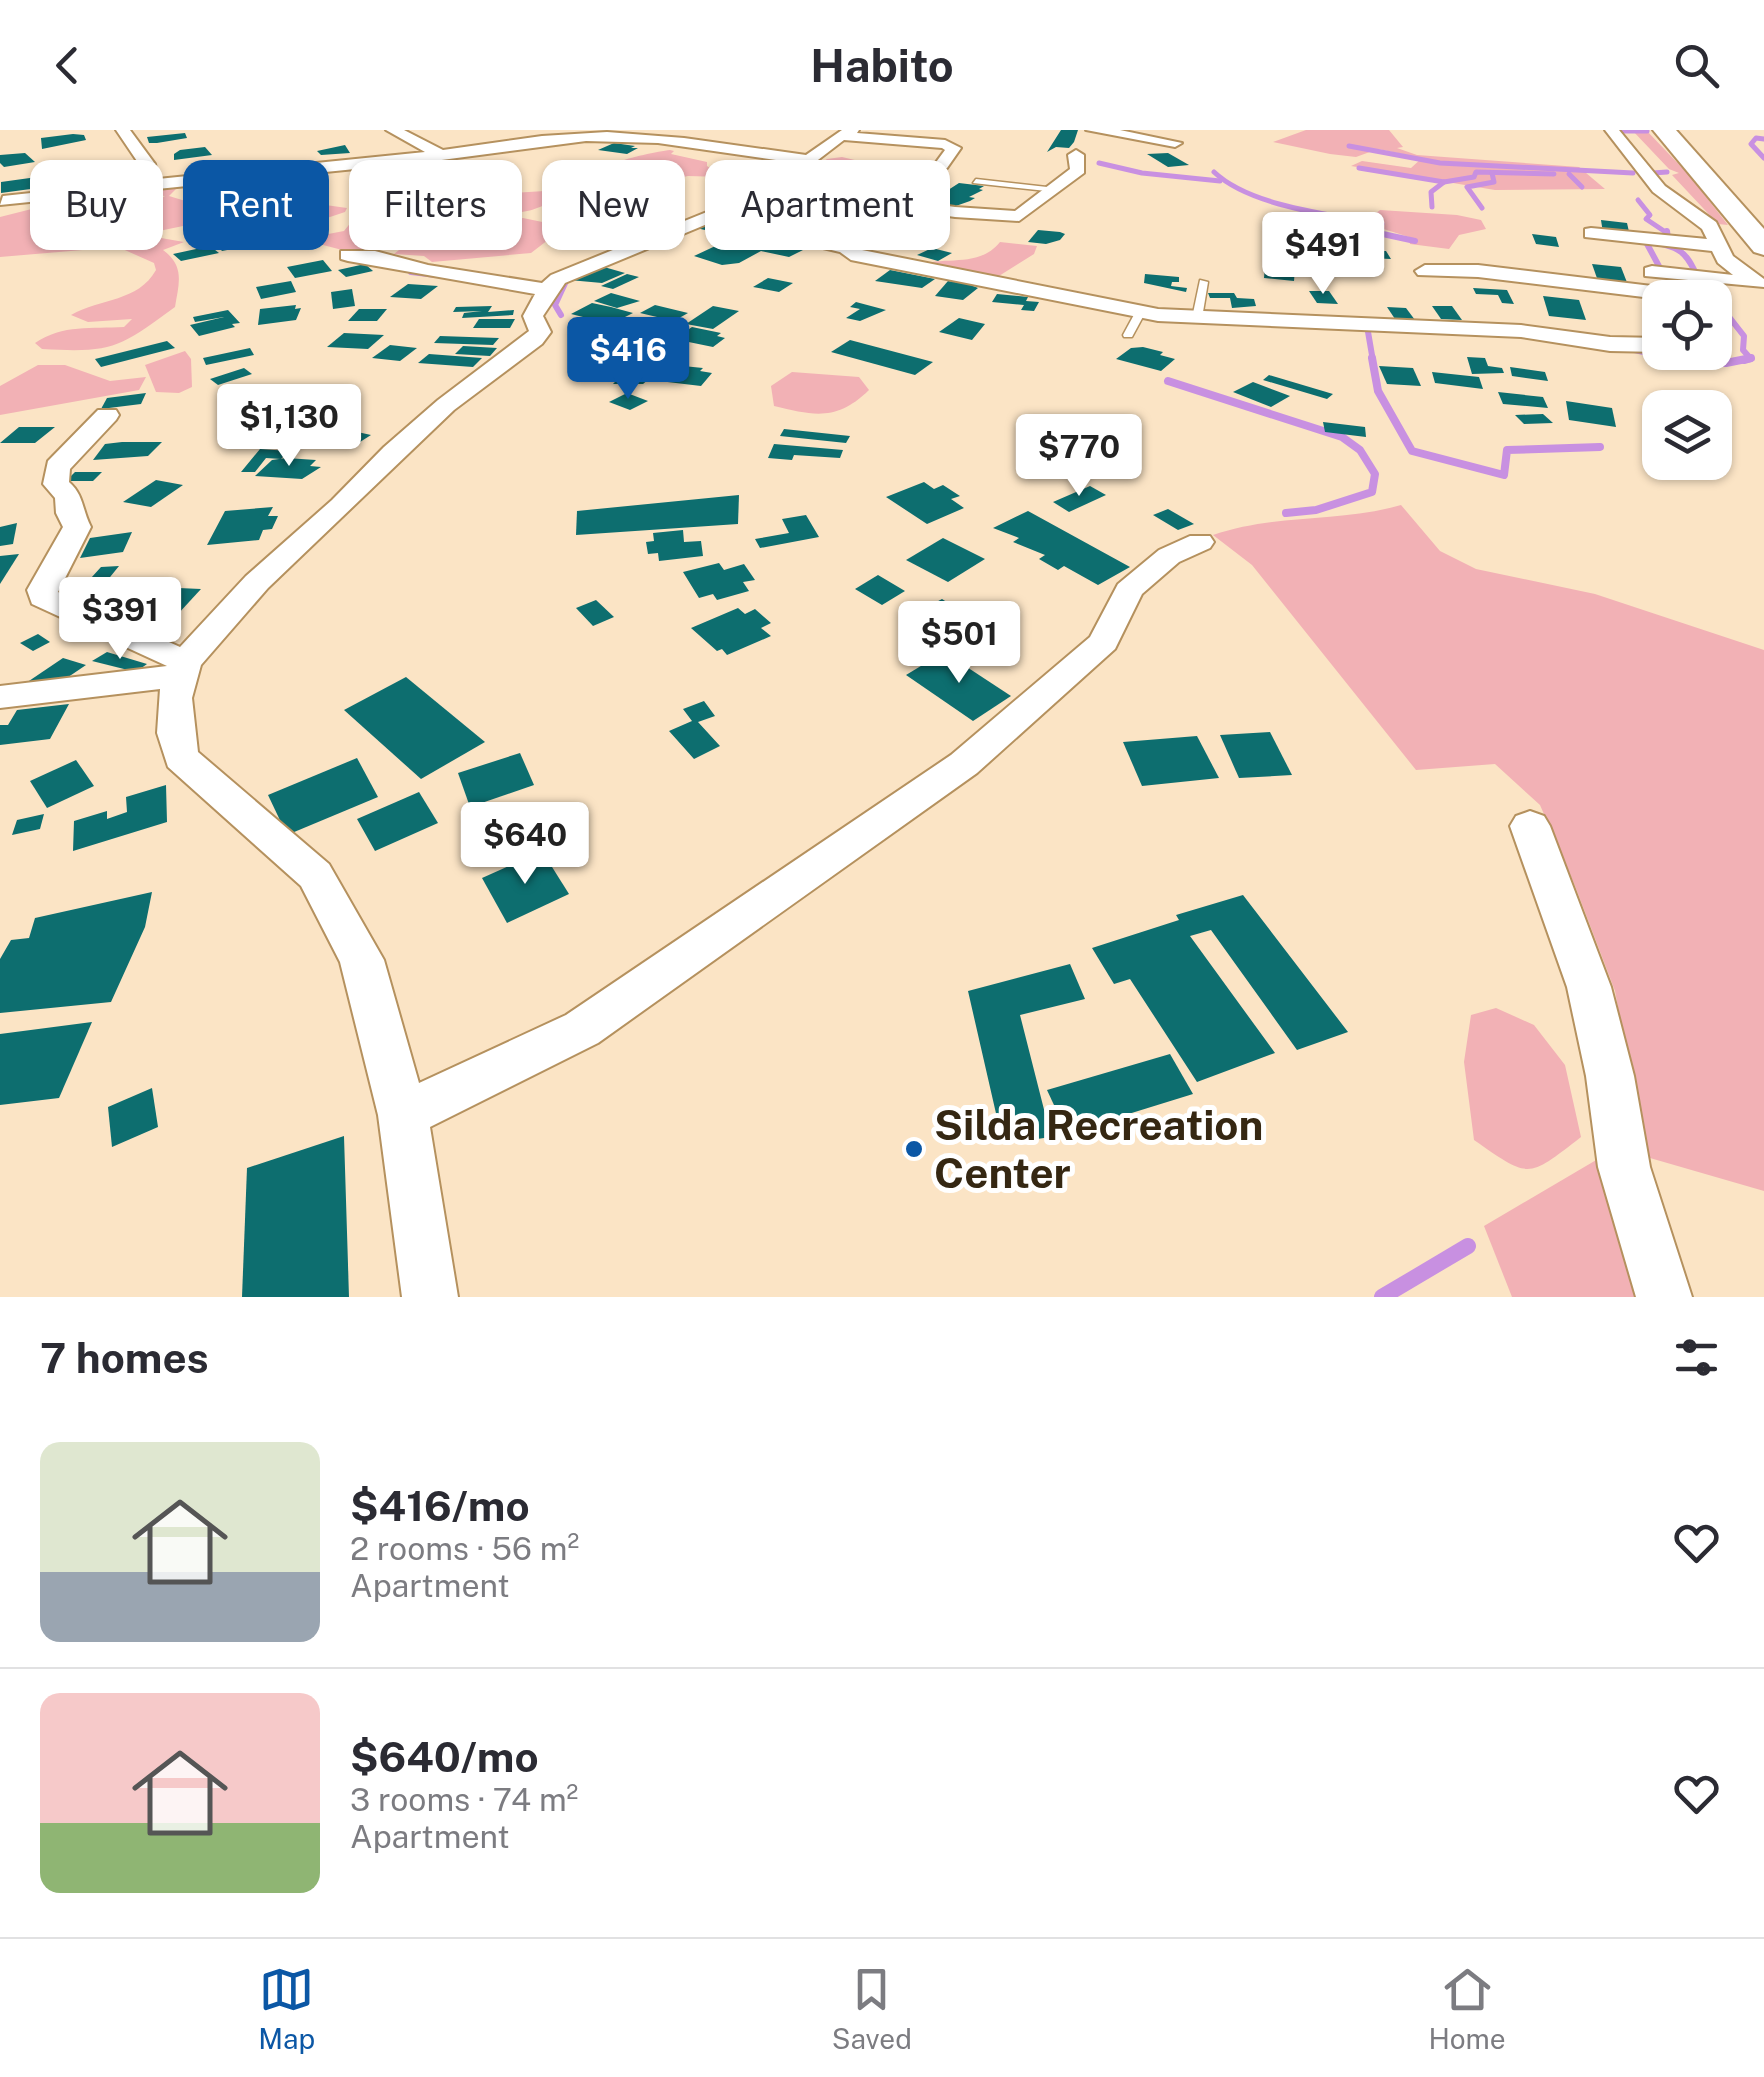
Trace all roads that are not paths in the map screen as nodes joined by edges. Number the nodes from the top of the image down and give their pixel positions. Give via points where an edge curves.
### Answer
1 (123, 130) edge
2 (393, 130) edge
3 (508, 130) edge
4 (1093, 130) edge
5 (1612, 130) edge
6 (1664, 130) edge
7 (1690, 130) edge
8 (847, 133) edge
9 (1175, 143) dead end
10 (532, 144) junction
11 (441, 155) junction
12 (1076, 155) dead end
13 (144, 160) edge
14 (811, 160) joint
15 (945, 160) edge
16 (976, 181) dead end
17 (163, 183) edge
18 (1056, 190) junction
19 (30, 198) edge
20 (4, 201) dead end
21 (950, 209) edge
22 (1764, 214) edge
23 (705, 219) edge
24 (1591, 233) dead end
25 (1635, 238) junction
26 (1718, 246) junction
27 (1764, 246) edge
28 (852, 250) edge
29 (348, 255) dead end
30 (1425, 271) dead end
31 (1652, 272) junction
32 (1655, 280) edge
33 (1203, 282) dead end
34 (1760, 283) edge
35 (547, 290) junction
36 (1642, 293) edge
37 (1140, 312) junction
38 (1197, 318) junction
39 (1128, 334) dead end
40 (1642, 347) edge
41 (107, 416) dead end
42 (1200, 542) dead end
43 (182, 669) junction
44 (0, 698) edge
45 (1530, 826) dead end
46 (403, 1115) junction
47 (430, 1297) edge
48 (1664, 1297) edge

1 - 13 street
2 - 11 street
3 - 10 street
4 - 9 street
5 - 26 street via 1659,189 1710,226
6 - 27 highway
7 - 22 highway
8 - 14 street
8 - 15 street via 945,144 954,148
10 - 11 street
10 - 14 street via 627,136
11 - 17 street
12 - 18 street via 1078,170
16 - 18 lane
18 - 21 street via 1025,214
19 - 20 street
23 - 35 street via 576,269
24 - 25 street
25 - 26 street
25 - 31 street
26 - 34 street via 1725,259
28 - 37 street
29 - 35 street
30 - 36 street
31 - 32 street
31 - 34 street
33 - 38 lane
35 - 43 street via 533,316 540,332 534,339 416,431 257,582
37 - 38 street
37 - 39 lane
38 - 40 street via 1521,331
41 - 43 street via 57,467 56,484 69,496 77,528 43,597
42 - 46 street via 1169,556 1129,590 1104,642 964,764 582,1028
43 - 44 street
43 - 46 street via 172,706 181,758 315,875 362,960
45 - 48 street via 1590,987 1624,1167
46 - 47 street

